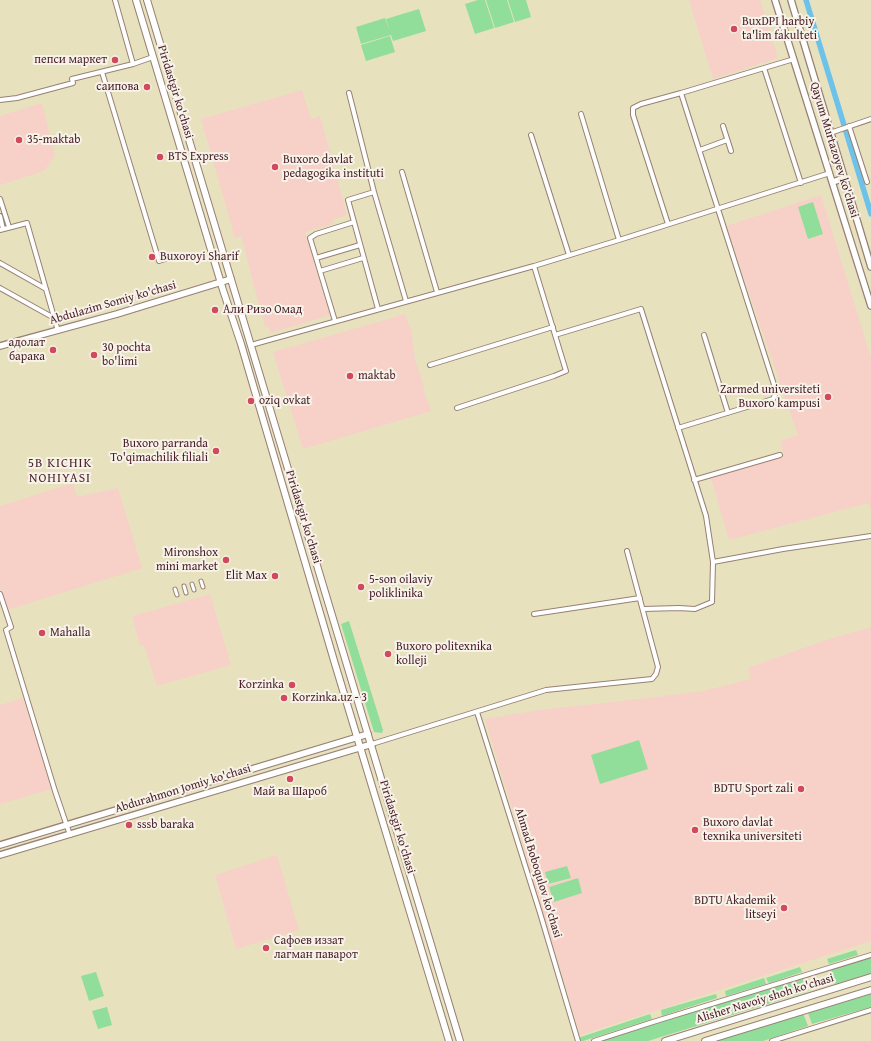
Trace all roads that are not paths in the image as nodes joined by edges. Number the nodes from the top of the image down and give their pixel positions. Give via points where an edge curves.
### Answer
1 (115, 0) edge
2 (136, 0) edge
3 (147, 0) edge
4 (775, 0) edge
5 (791, 0) edge
6 (153, 57) junction
7 (794, 59) junction
8 (133, 64) junction
9 (764, 68) junction
10 (102, 72) junction
11 (349, 93) dead end
12 (681, 93) junction
13 (0, 100) edge
14 (581, 114) dead end
15 (871, 119) edge
16 (723, 126) dead end
17 (848, 127) junction
18 (830, 133) junction
19 (531, 135) dead end
20 (727, 140) junction
21 (700, 150) junction
22 (732, 151) dead end
23 (402, 172) dead end
24 (830, 173) junction
25 (844, 178) junction
26 (801, 182) junction
27 (833, 182) junction
28 (867, 182) dead end
29 (374, 192) junction
30 (0, 199) edge
31 (717, 209) junction
32 (0, 216) edge
33 (354, 222) junction
34 (668, 224) junction
35 (9, 227) junction
36 (2, 229) edge
37 (619, 240) junction
38 (360, 245) junction
39 (569, 255) junction
40 (171, 257) dead end
41 (316, 258) junction
42 (363, 258) junction
43 (0, 263) edge
44 (534, 266) junction
45 (871, 267) edge
46 (320, 271) junction
47 (231, 279) junction
48 (221, 282) junction
49 (0, 288) edge
50 (46, 289) junction
51 (438, 292) junction
52 (406, 301) junction
53 (871, 306) edge
54 (378, 309) junction
55 (54, 318) junction
56 (335, 321) junction
57 (553, 327) junction
58 (58, 331) junction
59 (556, 335) junction
60 (704, 335) dead end
61 (251, 345) junction
62 (0, 346) edge
63 (430, 366) dead end
64 (457, 408) dead end
65 (728, 414) junction
66 (678, 428) junction
67 (780, 455) dead end
68 (694, 480) junction
69 (871, 536) edge
70 (627, 551) dead end
71 (713, 562) junction
72 (201, 581) dead end
73 (192, 584) dead end
74 (184, 586) dead end
75 (203, 587) dead end
76 (175, 589) dead end
77 (194, 590) dead end
78 (186, 593) dead end
79 (0, 594) edge
80 (177, 595) dead end
81 (640, 598) junction
82 (643, 609) junction
83 (534, 614) dead end
84 (6, 630) junction
85 (0, 632) edge
86 (477, 712) junction
87 (368, 734) junction
88 (358, 737) junction
89 (372, 744) junction
90 (361, 748) junction
91 (67, 825) junction
92 (70, 834) junction
93 (0, 845) edge
94 (0, 856) edge
95 (871, 955) edge
96 (871, 977) edge
97 (871, 990) edge
98 (871, 1010) edge
99 (449, 1041) edge
100 (460, 1041) edge
101 (578, 1041) edge
102 (594, 1041) edge
103 (665, 1041) edge
104 (705, 1041) edge
105 (772, 1041) edge

1 - 8 street
2 - 6 main road, Piridastgir ko'chasi
3 - 47 main road, Piridastgir ko'chasi
4 - 7 street, Qayum Murtazoyev ko'chasi
5 - 18 street, Qayum Murtazoyev ko'chasi
6 - 8 street
6 - 48 main road, Piridastgir ko'chasi
7 - 9 street
7 - 24 street, Qayum Murtazoyev ko'chasi
8 - 10 street
9 - 12 street
9 - 26 street
10 - 13 street via 72,79 73,83
10 - 40 street via 159,261
11 - 29 street
12 - 21 street
12 - 34 street via 633,108 633,115
14 - 37 street
15 - 17 street
16 - 20 street
17 - 18 street
17 - 28 street
18 - 25 street, Qayum Murtazoyev ko'chasi
19 - 39 street
20 - 21 street
20 - 22 street
21 - 31 street
23 - 51 street
24 - 26 street
24 - 27 street, Qayum Murtazoyev ko'chasi
25 - 27 street
25 - 45 street, Qayum Murtazoyev ko'chasi
26 - 31 street
27 - 53 street, Qayum Murtazoyev ko'chasi
29 - 33 street via 348,200
29 - 52 street
30 - 35 street
31 - 34 street
31 - 65 street via 776,391 773,399
32 - 36 street
33 - 38 street
33 - 41 street via 313,235 310,238
34 - 37 street
35 - 36 street
35 - 50 street via 27,223
37 - 39 street
38 - 41 street
38 - 42 street
39 - 44 street
41 - 46 street
42 - 46 street
42 - 54 street
43 - 50 street
44 - 51 street
44 - 57 street
46 - 56 street
47 - 48 street, Abdulazim Somiy ko'chasi
47 - 61 main road, Piridastgir ko'chasi
48 - 58 street, Abdulazim Somiy ko'chasi
48 - 88 main road, Piridastgir ko'chasi
49 - 55 street
50 - 55 street
51 - 52 street
52 - 54 street
54 - 56 street
55 - 58 street
56 - 61 street
57 - 59 street
57 - 63 street
58 - 62 street, Abdulazim Somiy ko'chasi
59 - 64 street via 566,371
59 - 66 street via 641,309
60 - 65 street
61 - 87 main road, Piridastgir ko'chasi
65 - 66 street
66 - 68 street
67 - 68 street
68 - 71 street via 706,516
69 - 71 street
70 - 81 street
71 - 82 street via 712,602 695,609
72 - 75 street
73 - 77 street
74 - 78 street
76 - 80 street
79 - 84 street via 11,627
81 - 82 street
81 - 83 street
82 - 86 street via 658,667 652,679 546,690
84 - 85 street
84 - 91 street
86 - 89 street
86 - 101 street, Ahmad Boboqulov ko'chasi
87 - 88 street, Abdurahmon Jomiy ko'chasi
87 - 89 main road, Piridastgir ko'chasi
88 - 90 main road, Piridastgir ko'chasi
88 - 91 street, Abdurahmon Jomiy ko'chasi
89 - 90 street, Abdurahmon Jomiy ko'chasi
89 - 100 main road, Piridastgir ko'chasi
90 - 92 street, Abdurahmon Jomiy ko'chasi
90 - 99 main road, Piridastgir ko'chasi
91 - 92 street
91 - 93 street, Abdurahmon Jomiy ko'chasi
92 - 94 street, Abdurahmon Jomiy ko'chasi
95 - 102 street
96 - 103 main road, Alisher Navoiy shoh ko'chasi
97 - 104 main road, Alisher Navoiy shoh ko'chasi
98 - 105 street

